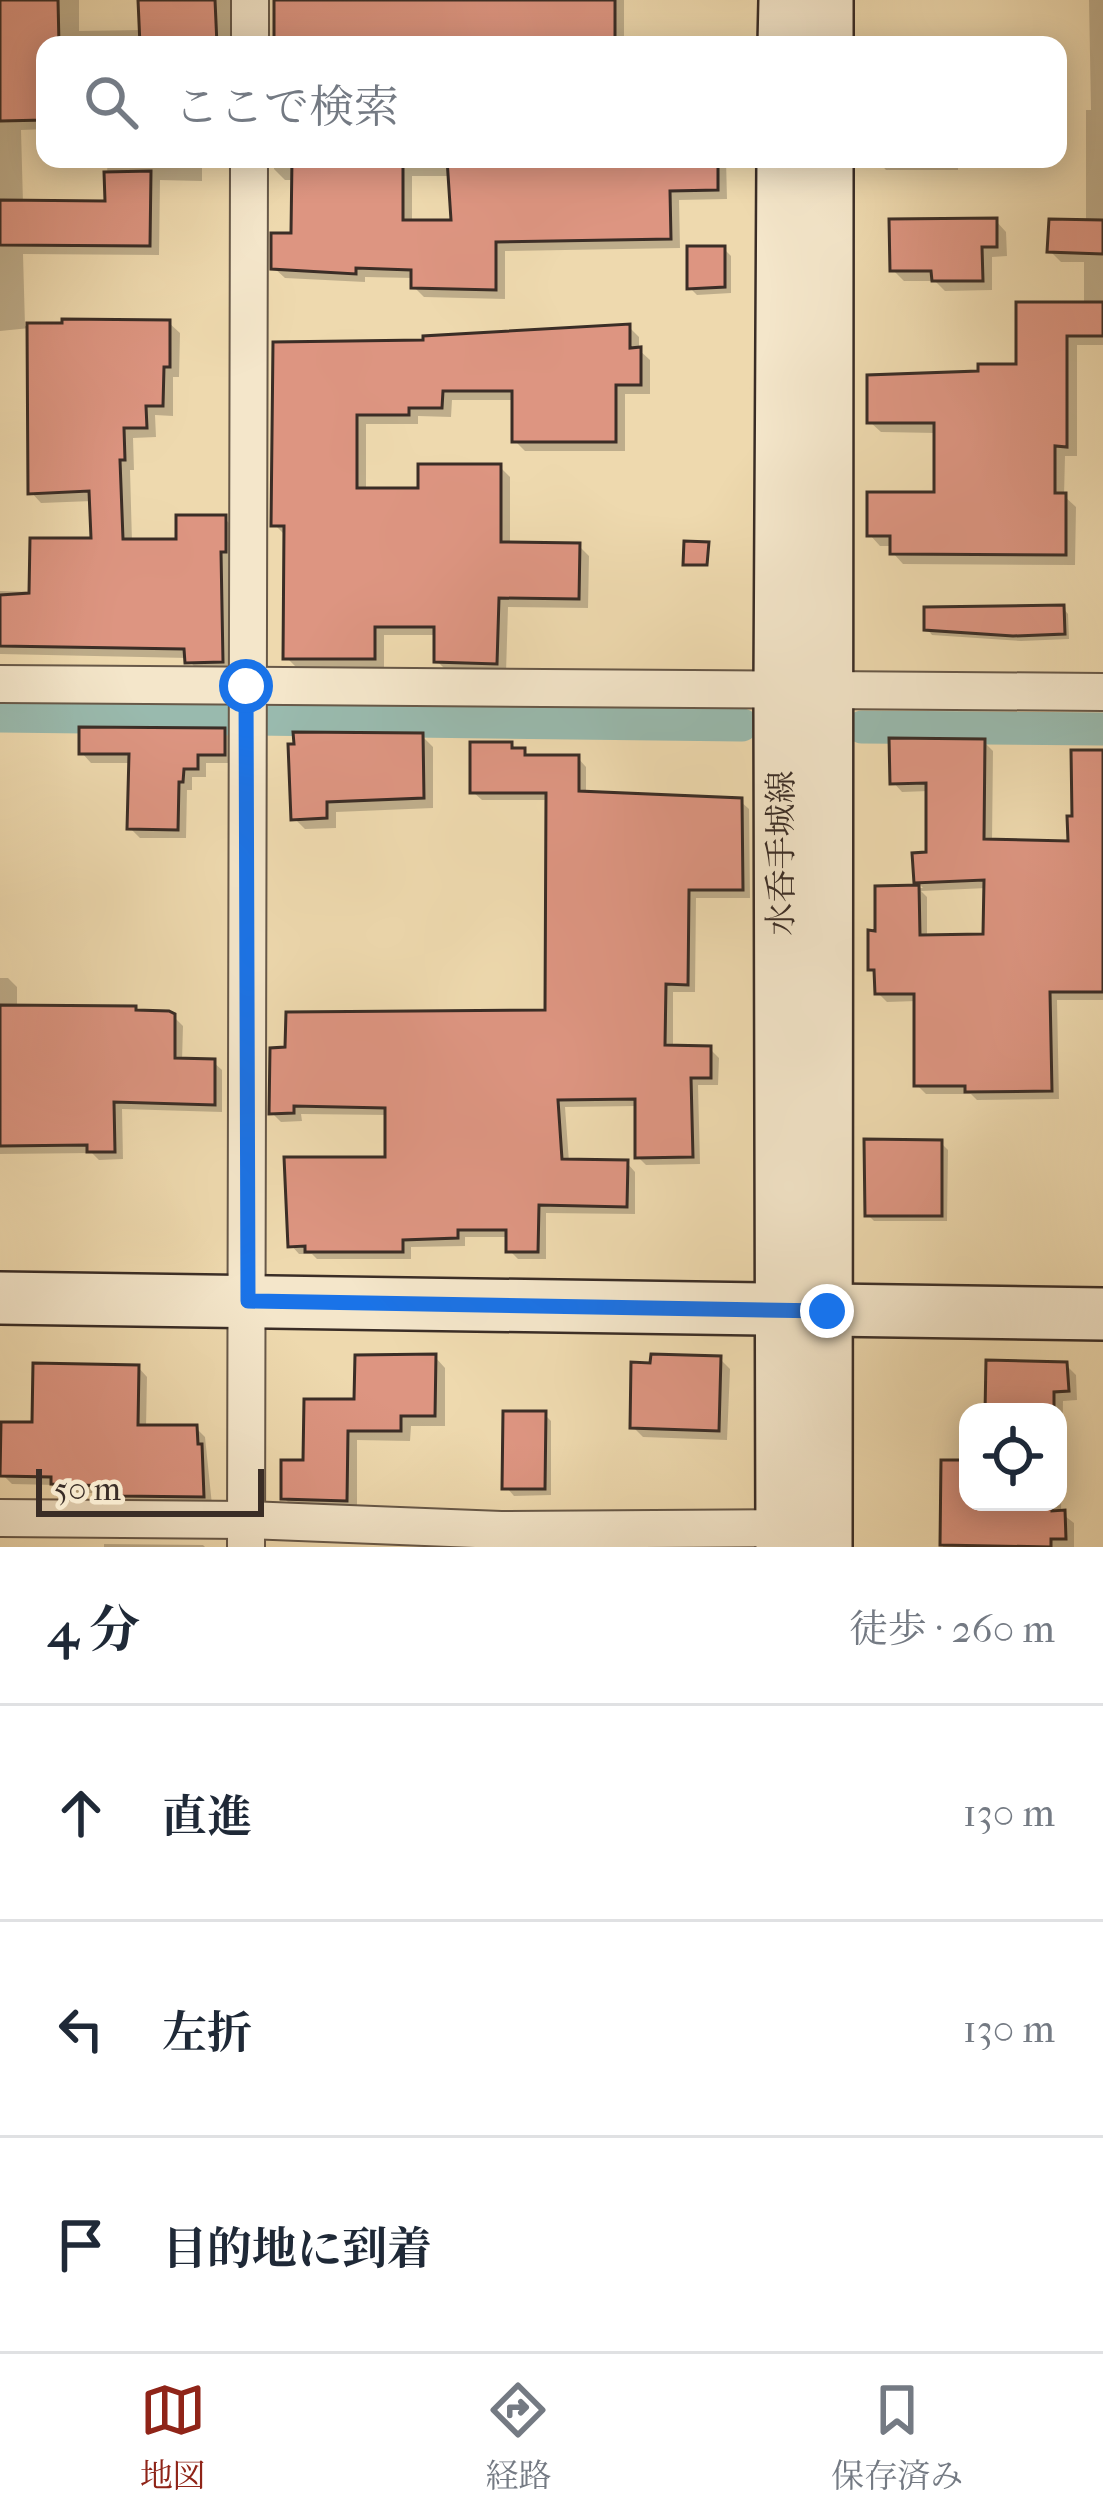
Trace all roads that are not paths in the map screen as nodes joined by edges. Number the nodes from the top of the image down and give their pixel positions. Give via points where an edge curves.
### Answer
1 (250, 0) edge
2 (784, 0) edge
3 (827, 0) edge
4 (250, 36) edge
5 (784, 36) edge
6 (827, 36) edge
7 (249, 168) edge
8 (784, 168) edge
9 (827, 168) edge
10 (0, 684) edge
11 (246, 686) junction
12 (803, 688) junction
13 (1103, 692) edge
14 (0, 1298) edge
15 (248, 1301) junction
16 (804, 1310) junction
17 (1103, 1314) edge
18 (0, 1518) edge
19 (246, 1534) edge
20 (501, 1538) edge
21 (797, 1541) edge

1 - 4 street
2 - 5 main road
3 - 6 main road
7 - 11 street
8 - 12 main road, 水呑手城線
9 - 12 main road, 水呑手城線
10 - 11 street
11 - 12 street
11 - 15 street
12 - 13 street
12 - 16 main road, 水呑手城線
14 - 15 main road
15 - 16 main road
15 - 19 street
16 - 17 main road
16 - 21 main road, 水呑手城線
18 - 19 street
19 - 20 street
20 - 21 street

